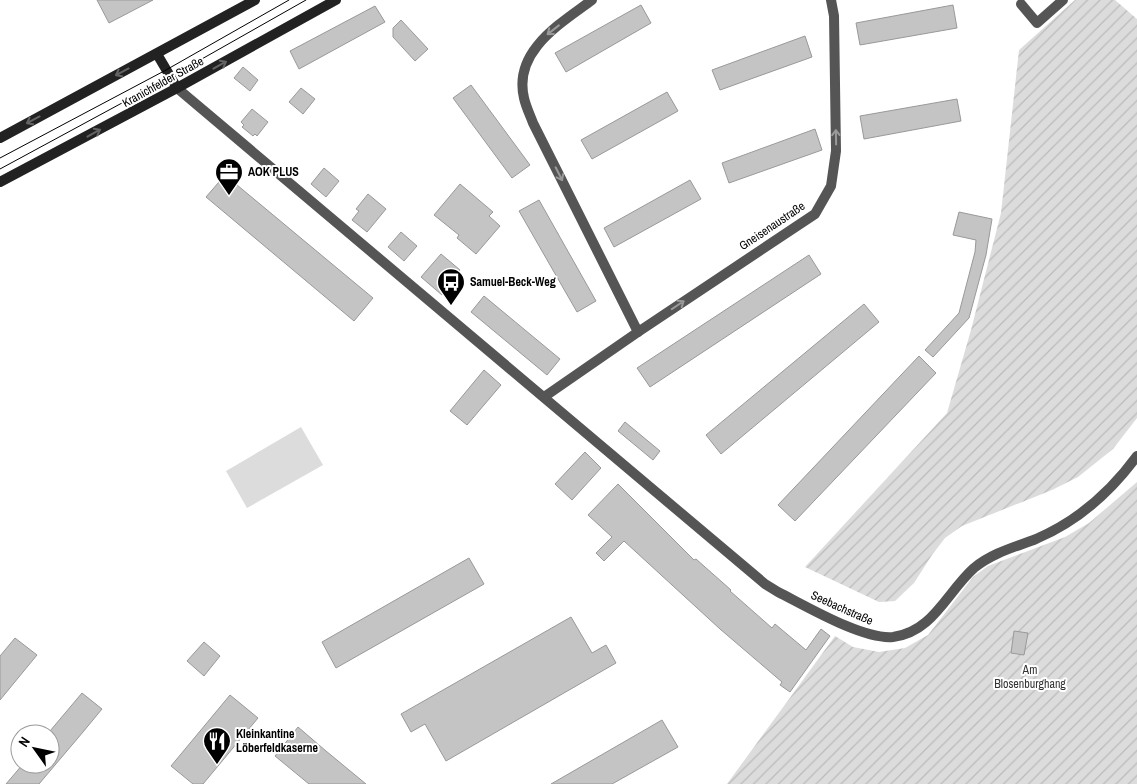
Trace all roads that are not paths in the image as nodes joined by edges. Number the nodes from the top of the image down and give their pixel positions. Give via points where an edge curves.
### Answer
1 (255, 0) edge
2 (336, 0) edge
3 (592, 0) edge
4 (831, 0) edge
5 (1063, 0) edge
6 (1021, 4) dead end
7 (157, 54) junction
8 (177, 88) junction
9 (0, 138) edge
10 (0, 182) edge
11 (638, 332) junction
12 (544, 397) junction
13 (1137, 456) edge

1 - 7 main road
8 -> 2 main road, Kranichfelder Straße
3 -> 11 street via 544,37 533,50 522,77 524,97 533,123
11 -> 4 street, Gneisenaustraße via 815,214 830,186 836,151
5 - 6 street via 1037,22
7 - 8 main road
7 -> 9 main road
10 -> 8 main road, Kranichfelder Straße
8 - 12 street
11 - 12 street, Gneisenaustraße
12 - 13 street, Seebachstraße via 765,584 858,631 889,637 920,627 976,566 1070,522 1104,495

